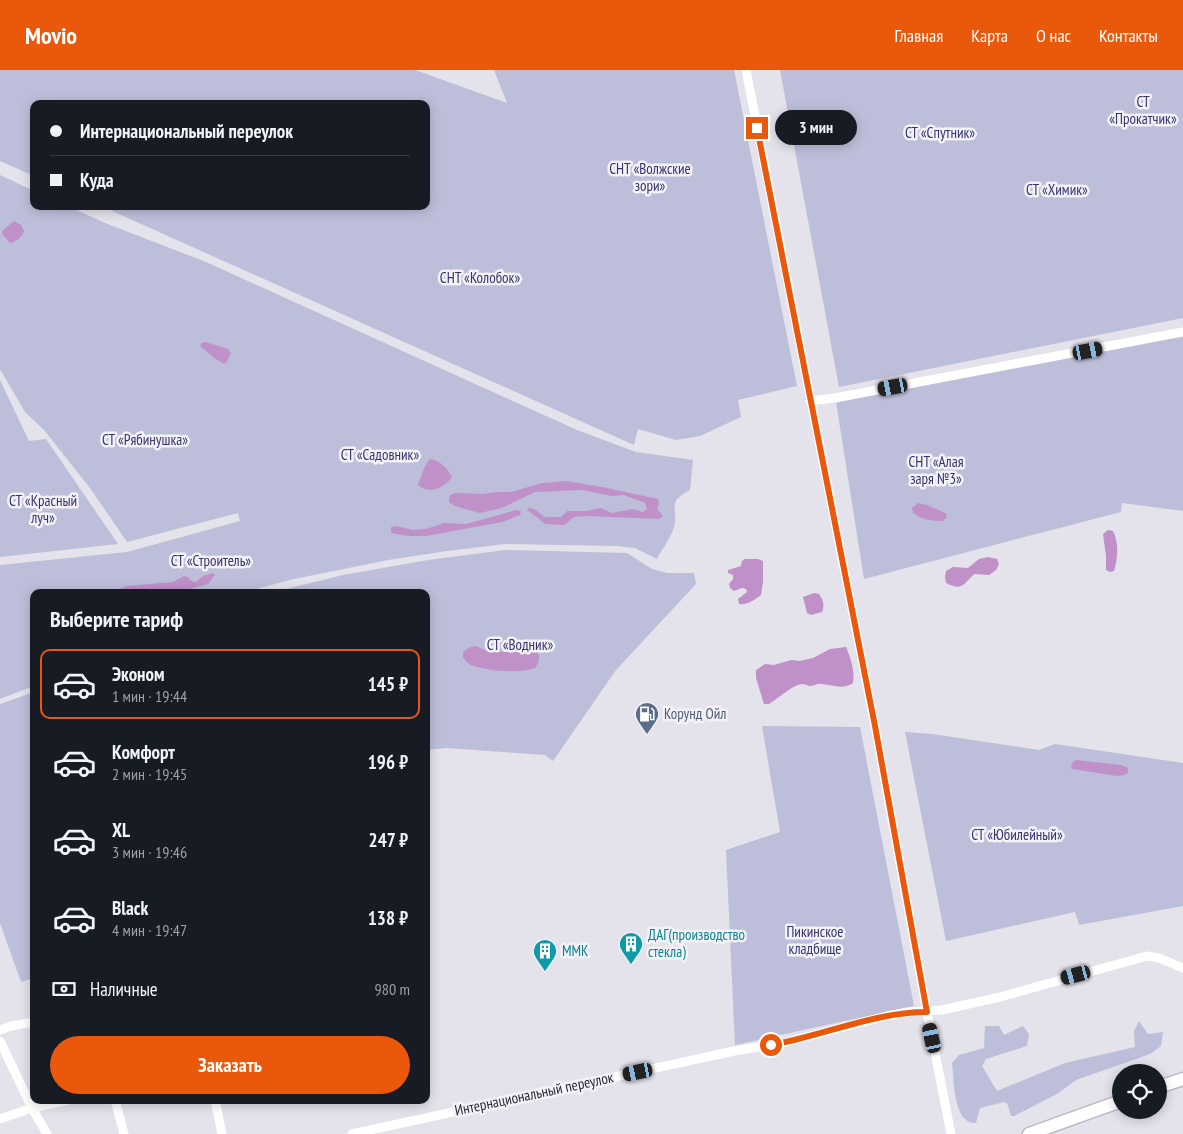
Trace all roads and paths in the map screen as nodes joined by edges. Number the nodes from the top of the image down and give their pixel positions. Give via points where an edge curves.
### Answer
1 (746, 70) edge
2 (1183, 332) edge
3 (810, 401) junction
4 (1183, 968) edge
5 (927, 1012) junction
6 (30, 1023) edge
7 (0, 1030) edge
8 (0, 1041) edge
9 (1183, 1079) edge
10 (1167, 1084) edge
11 (30, 1104) edge
12 (30, 1104) edge
13 (50, 1104) edge
14 (116, 1104) edge
15 (216, 1104) edge
16 (1112, 1104) edge
17 (32, 1108) junction
18 (0, 1119) edge
19 (47, 1134) edge
20 (124, 1134) edge
21 (222, 1134) edge
22 (352, 1134) edge
23 (951, 1134) edge
24 (1029, 1134) edge

1 - 3 street
2 - 3 street
3 - 5 street via 875,726
4 - 5 street, Интернациональный переулок via 1147,956 1000,997
5 - 22 street, Интернациональный переулок via 887,1016 783,1043
5 - 23 street
6 - 7 street
8 - 12 street
9 - 10 main road
11 - 17 street
13 - 17 street
14 - 20 street
15 - 21 street
16 - 24 main road
17 - 18 street
17 - 19 street

